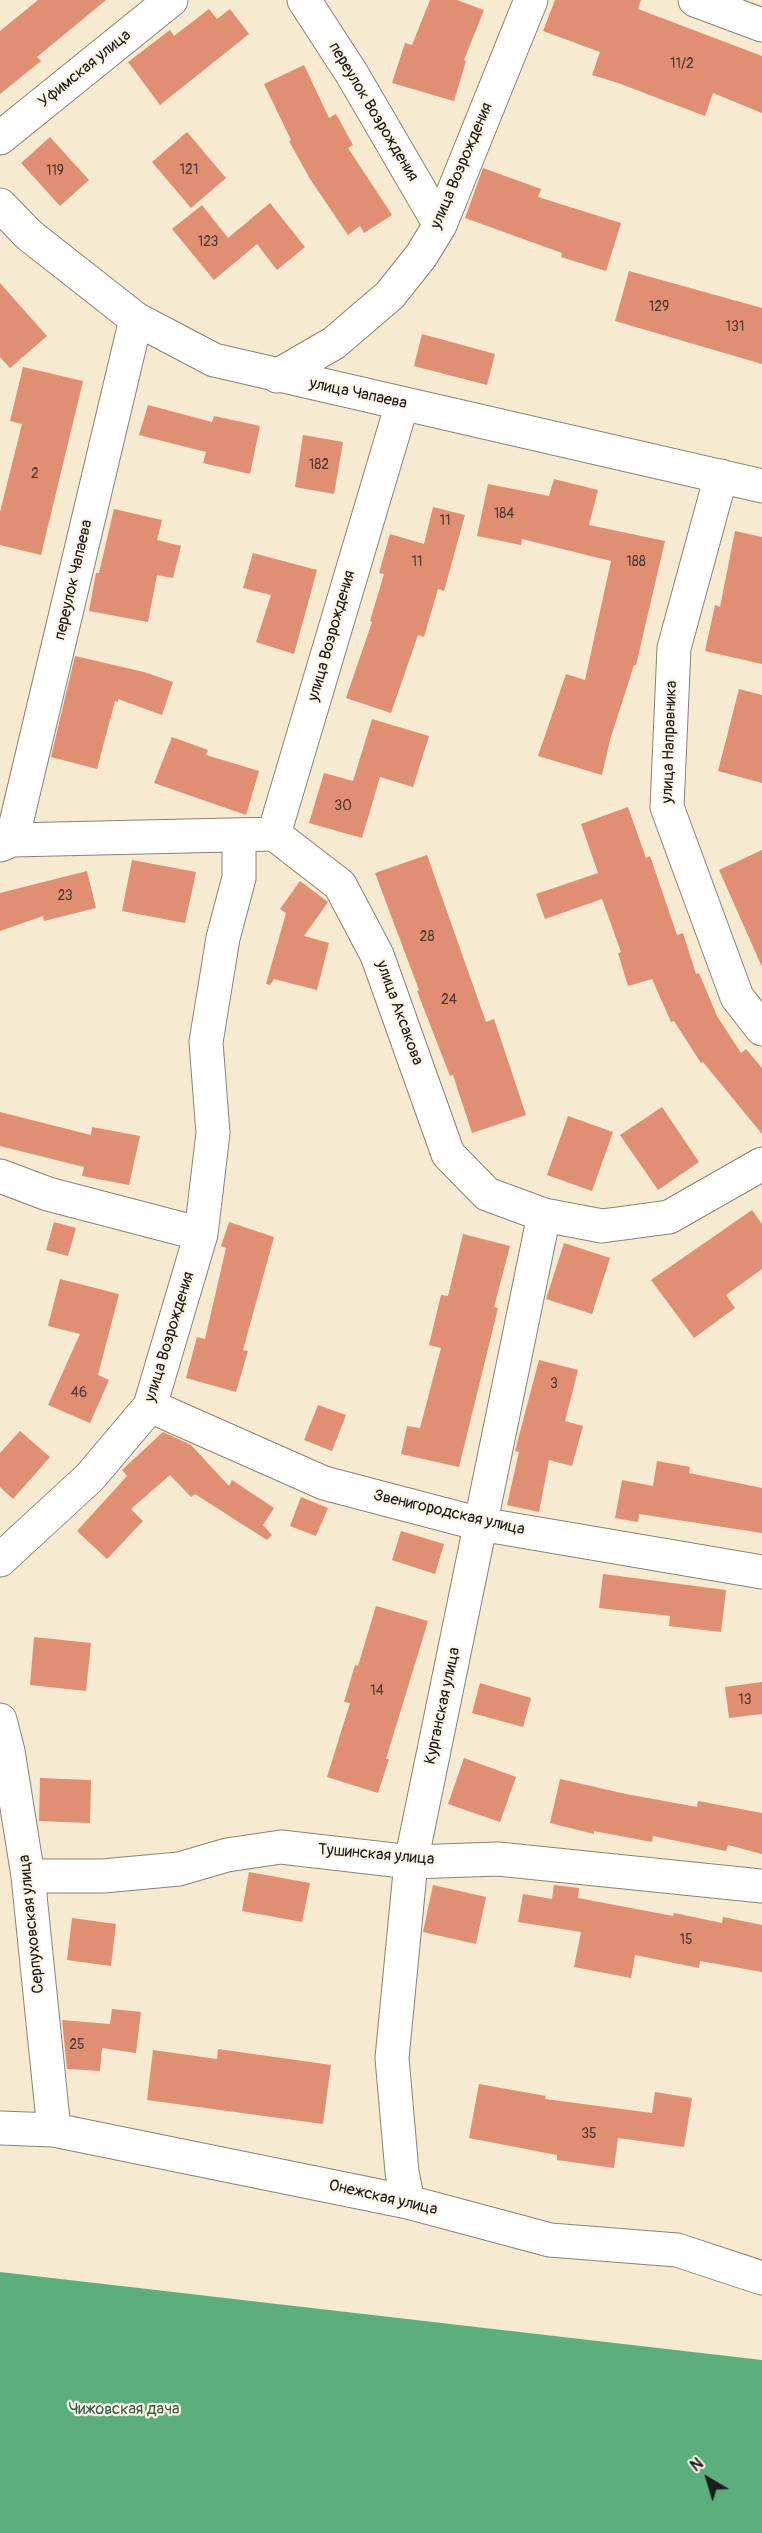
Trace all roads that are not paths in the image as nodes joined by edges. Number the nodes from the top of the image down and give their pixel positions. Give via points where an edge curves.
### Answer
1 (171, 0) edge
2 (304, 0) edge
3 (531, 0) edge
4 (695, 0) edge
5 (762, 25) edge
6 (0, 138) edge
7 (0, 205) edge
8 (440, 225) junction
9 (136, 319) junction
10 (277, 376) junction
11 (402, 404) junction
12 (721, 476) junction
13 (762, 486) edge
14 (274, 834) junction
15 (239, 836) junction
16 (6, 843) edge
17 (762, 1029) edge
18 (762, 1164) edge
19 (0, 1176) edge
20 (544, 1215) junction
21 (201, 1234) junction
22 (150, 1406) junction
23 (480, 1524) junction
24 (0, 1560) edge
25 (762, 1572) edge
26 (0, 1720) edge
27 (411, 1862) junction
28 (28, 1876) junction
29 (762, 1886) edge
30 (0, 2128) edge
31 (54, 2130) junction
32 (408, 2202) junction
33 (762, 2278) edge

1 - 6 street, Уфимская улица
2 - 8 street, переулок Возрождения
3 - 8 street, улица Возрождения
4 - 5 street
7 - 9 street, улица Чапаева via 29,235
8 - 10 street, улица Возрождения via 390,296 334,343
9 - 10 street, улица Чапаева via 214,360
9 - 16 street, переулок Чапаева
10 - 11 street, улица Чапаева
11 - 12 street, улица Чапаева
11 - 14 street, улица Возрождения
12 - 13 street, улица Чапаева
12 - 17 street, улица Направника via 674,648 667,807 737,997
14 - 15 street
14 - 20 street, улица Аксакова via 340,885 377,955 448,1154 487,1194
15 - 16 street
15 - 21 street, улица Возрождения via 239,878 223,938 206,1042 213,1133
18 - 20 street, улица Аксакова via 669,1216 602,1227
19 - 21 street via 48,1194
20 - 23 street, Курганская улица
21 - 22 street, улица Возрождения
22 - 23 street, Звенигородская улица via 324,1483
22 - 24 street, улица Возрождения via 90,1477
23 - 25 street, Звенигородская улица
23 - 27 street, Курганская улица
26 - 28 street, Серпуховская улица
27 - 28 street, Тушинская улица via 281,1847 180,1869 103,1876
27 - 29 street, Тушинская улица via 498,1859
27 - 32 street, Курганская улица via 392,2058
28 - 31 street, Серпуховская улица
30 - 31 street, Онежская улица
31 - 32 street, Онежская улица
32 - 33 street, Онежская улица via 550,2240 677,2250

